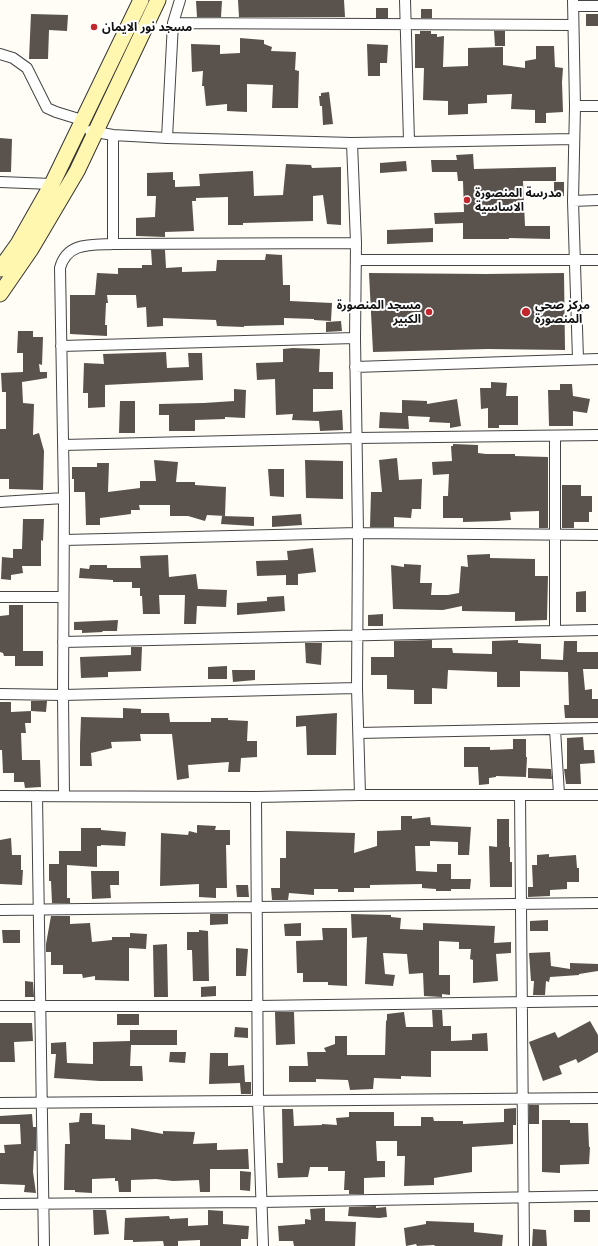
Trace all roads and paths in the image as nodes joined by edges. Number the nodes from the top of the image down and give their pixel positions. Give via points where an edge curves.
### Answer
1 (141, 0) edge
2 (158, 0) edge
3 (180, 0) edge
4 (405, 0) edge
5 (573, 3) edge
6 (598, 6) edge
7 (173, 23) junction
8 (406, 25) junction
9 (574, 25) junction
10 (0, 54) edge
11 (575, 106) junction
12 (598, 106) edge
13 (81, 124) junction
14 (96, 132) junction
15 (113, 134) junction
16 (167, 138) junction
17 (574, 139) junction
18 (409, 141) junction
19 (352, 143) junction
20 (0, 182) edge
21 (52, 184) junction
22 (598, 200) edge
23 (573, 201) junction
24 (356, 243) junction
25 (113, 244) junction
26 (356, 260) junction
27 (575, 260) junction
28 (598, 260) edge
29 (0, 269) edge
30 (0, 294) edge
31 (355, 338) junction
32 (61, 346) junction
33 (578, 359) junction
34 (598, 359) edge
35 (355, 367) junction
36 (598, 435) edge
37 (555, 436) junction
38 (357, 438) junction
39 (63, 445) junction
40 (64, 498) junction
41 (0, 502) edge
42 (358, 533) junction
43 (554, 535) junction
44 (598, 535) edge
45 (64, 540) junction
46 (0, 597) edge
47 (63, 597) junction
48 (555, 630) junction
49 (598, 630) edge
50 (358, 636) junction
51 (63, 642) junction
52 (357, 688) junction
53 (0, 694) edge
54 (63, 694) junction
55 (598, 728) edge
56 (555, 729) junction
57 (359, 733) junction
58 (559, 794) junction
59 (598, 794) edge
60 (360, 795) junction
61 (520, 795) junction
62 (0, 796) edge
63 (37, 796) junction
64 (64, 796) junction
65 (256, 797) junction
66 (522, 903) junction
67 (598, 903) edge
68 (258, 907) junction
69 (0, 910) edge
70 (39, 910) junction
71 (598, 1001) edge
72 (523, 1002) junction
73 (0, 1006) edge
74 (41, 1006) junction
75 (258, 1006) junction
76 (522, 1098) junction
77 (598, 1098) edge
78 (42, 1102) junction
79 (258, 1102) junction
80 (0, 1103) edge
81 (598, 1196) edge
82 (524, 1197) junction
83 (261, 1202) junction
84 (0, 1204) edge
85 (43, 1204) junction
86 (44, 1246) edge
87 (263, 1246) edge
88 (524, 1246) edge

1 - 13 main road
2 - 14 main road
3 - 7 street
4 - 8 street
5 - 6 street
5 - 9 street
7 - 8 street
7 - 16 street
8 - 9 street
8 - 18 street
9 - 11 street
10 - 13 street via 13,58 27,68 47,108
11 - 12 street
11 - 17 street
13 - 14 street
13 - 21 main road
14 - 15 street
14 - 30 main road via 57,206
15 - 16 street
15 - 25 street
16 - 19 street
17 - 18 street
17 - 23 street
18 - 19 street
19 - 24 street
20 - 21 street
21 - 29 main road via 18,244
22 - 23 street
23 - 27 street
24 - 25 street
24 - 26 street
25 - 32 street via 80,247 72,250 62,260
26 - 27 street
26 - 31 street
27 - 28 street
27 - 33 street
31 - 32 street
31 - 35 street
32 - 39 street
33 - 34 street
33 - 35 street
35 - 38 street
36 - 37 street
37 - 38 street
37 - 43 street
38 - 39 street
38 - 42 street
39 - 40 street
40 - 41 street
40 - 45 street
42 - 43 street
42 - 45 street
42 - 50 street
43 - 44 street
43 - 48 street
45 - 47 street
46 - 47 street
47 - 51 street
48 - 49 street
48 - 50 street
50 - 51 street
50 - 52 street
51 - 54 street
52 - 54 street
52 - 57 street
53 - 54 street
54 - 64 street
55 - 56 street
56 - 57 street
56 - 58 street
57 - 60 street
58 - 59 street
58 - 61 street
60 - 61 street
60 - 65 street
61 - 66 street
62 - 63 street
63 - 64 street
63 - 70 street
64 - 65 street
65 - 68 street
66 - 67 street
66 - 68 street
66 - 72 street
68 - 70 street
68 - 75 street
69 - 70 street
70 - 74 street
71 - 72 street
72 - 75 street
72 - 76 street
73 - 74 street
74 - 75 street
74 - 78 street
75 - 79 street
76 - 77 street
76 - 79 street
76 - 82 street
78 - 79 street
78 - 80 street
78 - 85 street
79 - 83 street
81 - 82 street
82 - 83 street
82 - 88 street
83 - 85 street
83 - 87 street
84 - 85 street
85 - 86 street

